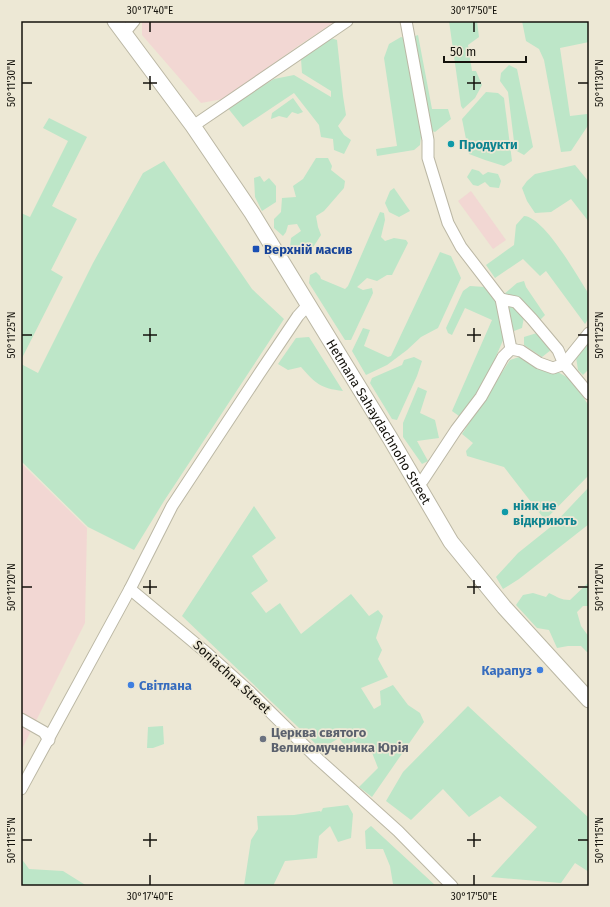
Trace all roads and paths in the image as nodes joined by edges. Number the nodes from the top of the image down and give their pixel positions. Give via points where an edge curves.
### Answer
1 (114, 21) edge
2 (134, 21) edge
3 (347, 21) edge
4 (406, 21) edge
5 (124, 33) junction
6 (193, 126) junction
7 (501, 299) junction
8 (308, 305) junction
9 (589, 333) edge
10 (511, 349) junction
11 (564, 364) junction
12 (589, 394) edge
13 (417, 486) junction
14 (130, 589) junction
15 (589, 700) edge
16 (21, 719) edge
17 (49, 740) junction
18 (21, 789) edge
19 (452, 886) edge

1 - 5 main road, Hetmana Sahaydachnoho Street
2 - 5 street
3 - 6 street
4 - 7 street via 428,140 428,158 448,223 461,247
5 - 6 main road, Hetmana Sahaydachnoho Street
6 - 8 main road, Hetmana Sahaydachnoho Street via 252,213
7 - 10 street
7 - 11 street via 516,302 558,350
8 - 13 main road, Hetmana Sahaydachnoho Street
8 - 14 street via 298,316 172,506
9 - 11 street
10 - 11 street via 521,351 539,363 553,368
10 - 13 street via 503,357 481,398
11 - 12 street
13 - 15 main road, Hetmana Sahaydachnoho Street via 451,542 477,575
14 - 17 street
14 - 19 street, Soniachna Street via 234,677 318,759 398,831
16 - 17 street via 44,732
17 - 18 street

